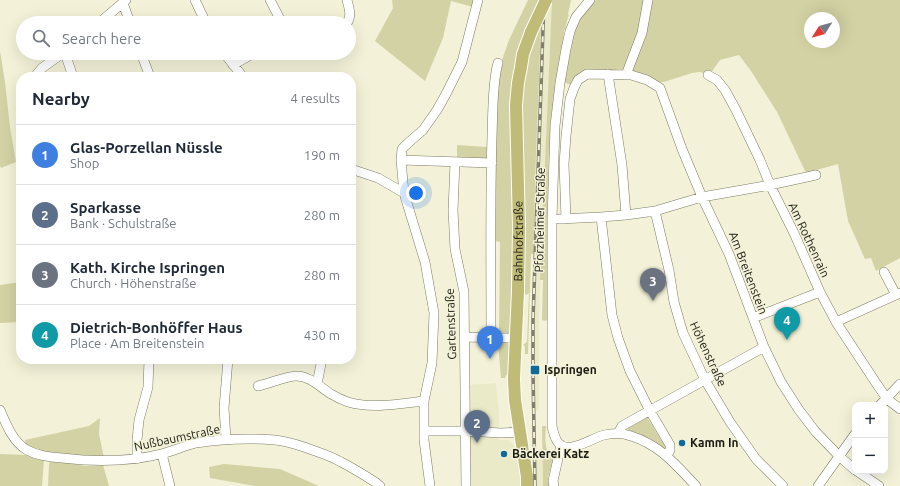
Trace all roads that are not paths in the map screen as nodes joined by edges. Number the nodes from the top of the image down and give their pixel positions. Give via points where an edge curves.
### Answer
1 (195, 0) edge
2 (270, 0) edge
3 (347, 0) edge
4 (478, 0) edge
5 (546, 0) edge
6 (590, 0) edge
7 (648, 0) edge
8 (124, 2) edge
9 (107, 16) edge
10 (128, 16) edge
11 (203, 16) edge
12 (278, 16) edge
13 (350, 16) edge
14 (54, 60) edge
15 (67, 60) edge
16 (144, 60) edge
17 (230, 60) edge
18 (242, 60) edge
19 (498, 64) dead end
20 (234, 65) junction
21 (39, 72) edge
22 (71, 72) edge
23 (148, 72) edge
24 (239, 72) edge
25 (608, 74) junction
26 (626, 75) junction
27 (708, 75) dead end
28 (401, 160) junction
29 (455, 162) junction
30 (492, 163) junction
31 (356, 170) edge
32 (816, 175) dead end
33 (770, 185) junction
34 (404, 193) junction
35 (702, 196) junction
36 (655, 211) junction
37 (626, 215) junction
38 (601, 218) junction
39 (552, 219) junction
40 (566, 219) junction
41 (884, 272) dead end
42 (820, 292) junction
43 (898, 294) edge
44 (753, 318) junction
45 (836, 322) junction
46 (464, 337) junction
47 (491, 337) junction
48 (515, 338) junction
49 (764, 347) junction
50 (149, 364) edge
51 (228, 364) edge
52 (321, 364) edge
53 (705, 380) junction
54 (317, 384) junction
55 (900, 384) edge
56 (258, 386) dead end
57 (424, 401) junction
58 (884, 402) edge
59 (888, 404) edge
60 (900, 409) edge
61 (0, 410) edge
62 (650, 411) junction
63 (424, 431) junction
64 (465, 431) junction
65 (520, 432) junction
66 (618, 433) junction
67 (852, 438) edge
68 (226, 439) junction
69 (561, 445) junction
70 (162, 454) junction
71 (667, 456) junction
72 (839, 456) junction
73 (137, 459) junction
74 (852, 467) edge
75 (862, 474) edge
76 (170, 486) edge
77 (380, 486) edge
78 (430, 486) edge
79 (466, 486) edge
80 (527, 486) edge
81 (554, 486) edge
82 (696, 486) edge
83 (783, 486) edge
84 (818, 486) edge
85 (879, 486) edge

1 - 11 street
2 - 12 street
3 - 13 street
4 - 28 street via 459,68 437,110 423,130 402,148
5 - 48 main road, Bahnhofstraße, bridge via 531,32 520,67 518,83 516,105 519,228
6 - 39 street, Pforzheimer Straße via 576,17 566,49 554,126
7 - 26 street via 642,33
8 - 9 street
8 - 10 street
14 - 21 street
15 - 22 street
16 - 23 street
17 - 20 street
18 - 20 street
19 - 30 street via 494,94
20 - 24 street
25 - 26 street
25 - 37 street via 622,165
25 - 40 street via 587,74 578,80 570,98 564,164
26 - 35 street, Am Breitenstein via 647,80 660,88
27 - 33 street, Am Rothenrain via 717,80 725,90
28 - 29 street
28 - 34 street
29 - 30 street
29 - 46 street, Gartenstraße via 455,249 464,292
30 - 47 street
31 - 34 street via 378,178
32 - 33 street
33 - 35 street
33 - 42 street, Am Rothenrain
34 - 57 street via 425,262 434,313 432,363
35 - 36 street
35 - 44 street, Am Breitenstein via 729,254
36 - 37 street
36 - 53 street, Höhenstraße via 683,333
37 - 38 street
38 - 40 street
38 - 62 street via 612,316 630,371
39 - 40 street
39 - 69 street, Pforzheimer Straße via 552,426 554,436
41 - 43 street
42 - 44 street
42 - 45 street, Am Rothenrain
43 - 45 street
44 - 49 street, Am Breitenstein
45 - 58 street, Am Rothenrain via 872,377
46 - 47 street
46 - 64 street, Gartenstraße
47 - 48 street
48 - 65 main road, Bahnhofstraße via 514,391
49 - 53 street
49 - 72 street, Am Breitenstein via 781,382 799,410
50 - 73 street via 148,387 139,420
51 - 68 street via 224,408
52 - 54 street
53 - 62 street
53 - 83 street, Höhenstraße via 756,459
54 - 56 street via 304,377 295,376
54 - 57 street via 333,395 358,404 389,405
55 - 58 street
57 - 63 street
59 - 60 street, Am Rothenrain
61 - 73 street, Nußbaumstraße via 20,444 40,456 106,461
62 - 66 street via 622,426
62 - 71 street via 670,445
63 - 64 street
63 - 78 street
64 - 65 street
64 - 79 street, Gartenstraße
65 - 80 main road, Bahnhofstraße
66 - 69 street via 603,435 574,446
66 - 71 street via 646,441
67 - 72 street
68 - 70 street, Nußbaumstraße via 195,444
68 - 77 street, Nußbaumstraße via 277,440 294,444 330,456
69 - 81 street
70 - 73 street, Nußbaumstraße
70 - 76 street
71 - 82 street
72 - 74 street, Am Breitenstein
72 - 84 street
75 - 85 street, Am Breitenstein

